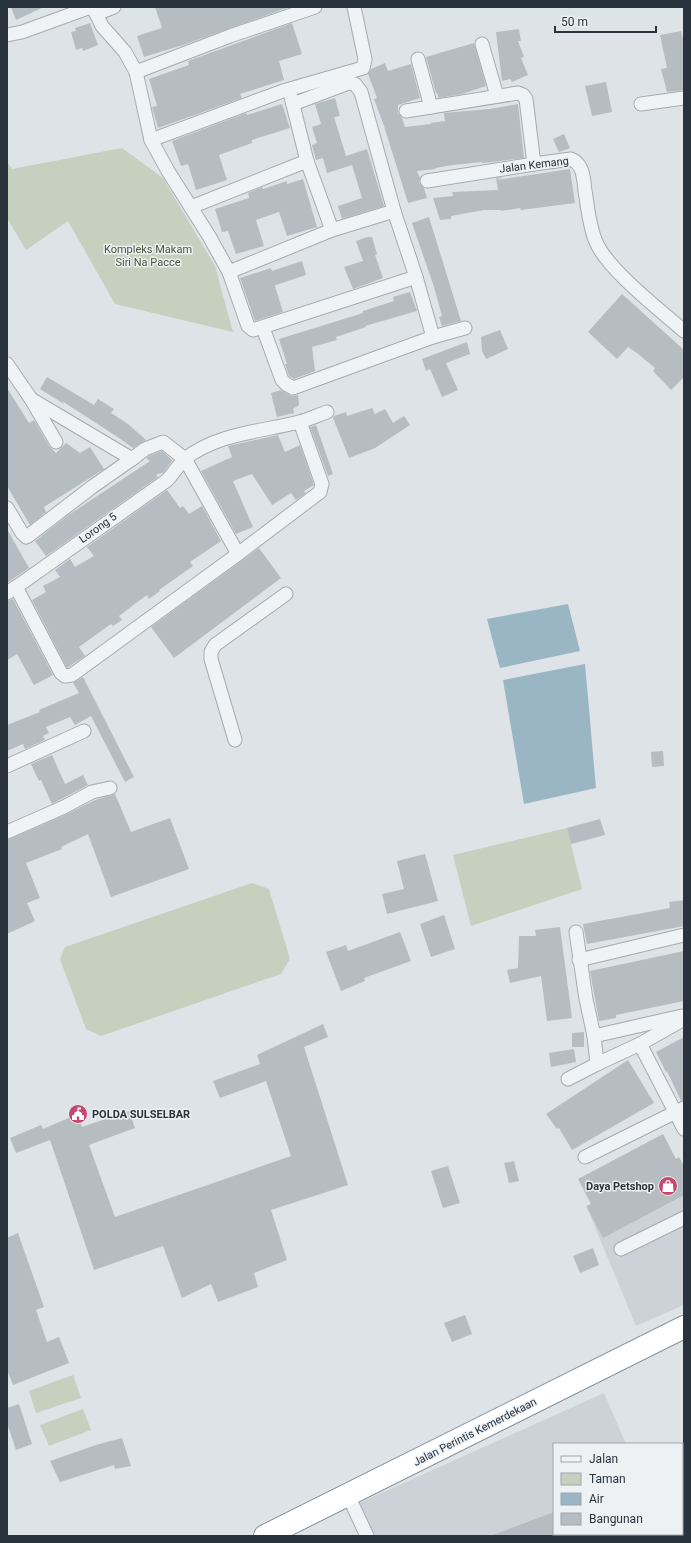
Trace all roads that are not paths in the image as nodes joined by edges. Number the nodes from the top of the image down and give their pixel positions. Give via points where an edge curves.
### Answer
1 (114, 7) edge
2 (316, 7) edge
3 (354, 7) edge
4 (93, 9) edge
5 (7, 35) edge
6 (482, 44) dead end
7 (418, 59) dead end
8 (136, 72) junction
9 (286, 91) junction
10 (496, 96) junction
11 (684, 98) edge
12 (293, 104) junction
13 (641, 104) dead end
14 (431, 107) junction
15 (406, 111) dead end
16 (150, 140) junction
17 (308, 161) junction
18 (534, 164) junction
19 (427, 181) dead end
20 (191, 207) junction
21 (394, 211) junction
22 (332, 230) junction
23 (228, 272) junction
24 (416, 277) junction
25 (263, 328) junction
26 (465, 328) dead end
27 (684, 332) edge
28 (433, 337) junction
29 (7, 364) edge
30 (31, 399) junction
31 (327, 412) dead end
32 (300, 422) junction
33 (56, 442) dead end
34 (132, 459) junction
35 (185, 459) junction
36 (7, 508) edge
37 (238, 554) junction
38 (12, 590) edge
39 (286, 594) dead end
40 (84, 731) dead end
41 (236, 740) dead end
42 (7, 766) edge
43 (110, 788) dead end
44 (7, 832) edge
45 (576, 932) dead end
46 (684, 935) edge
47 (579, 960) junction
48 (684, 1015) edge
49 (684, 1019) edge
50 (594, 1036) junction
51 (640, 1044) junction
52 (597, 1064) junction
53 (568, 1079) dead end
54 (680, 1110) edge
55 (684, 1129) edge
56 (585, 1157) dead end
57 (684, 1218) edge
58 (621, 1249) dead end
59 (684, 1327) edge
60 (348, 1495) junction
61 (265, 1536) edge
62 (367, 1536) edge

1 - 4 street
2 - 8 street
3 - 9 street via 365,59 363,68
4 - 5 street
4 - 8 street via 102,26 124,52
6 - 10 street
7 - 14 street
8 - 16 street
9 - 12 street via 290,94
9 - 16 street
10 - 14 street
10 - 18 street via 518,93 526,99
11 - 13 street
12 - 17 street
12 - 21 street via 346,84 351,83 358,88
14 - 15 street
16 - 20 street
17 - 20 street
17 - 22 street
18 - 19 street, Jalan Kemang
18 - 27 street, Jalan Kemang via 571,159 580,166 590,228 597,244 622,276
20 - 23 street
21 - 22 street
21 - 24 street
22 - 23 street
23 - 25 street via 250,328
24 - 25 street
24 - 28 street
25 - 28 street via 282,380 293,388
26 - 28 street
29 - 30 street
30 - 33 street
30 - 34 street
31 - 32 street, Lorong 5
32 - 35 street, Lorong 5 via 233,435 213,442
32 - 37 street via 322,489
34 - 35 street via 145,449 163,442
34 - 36 street via 92,486 28,536 22,533
35 - 37 street
35 - 38 street, Lorong 5 via 166,481
37 - 38 street via 68,677 61,672
39 - 41 street via 214,645 211,652
40 - 42 street
43 - 44 street via 92,792
45 - 47 street
46 - 47 street
47 - 50 street
48 - 50 street
49 - 51 street
50 - 52 street
51 - 52 street
51 - 54 street
52 - 53 street
54 - 55 street
54 - 56 street
57 - 58 street
59 - 60 highway, Jalan Perintis Kemerdekaan
60 - 61 highway, Jalan Perintis Kemerdekaan
60 - 62 street

